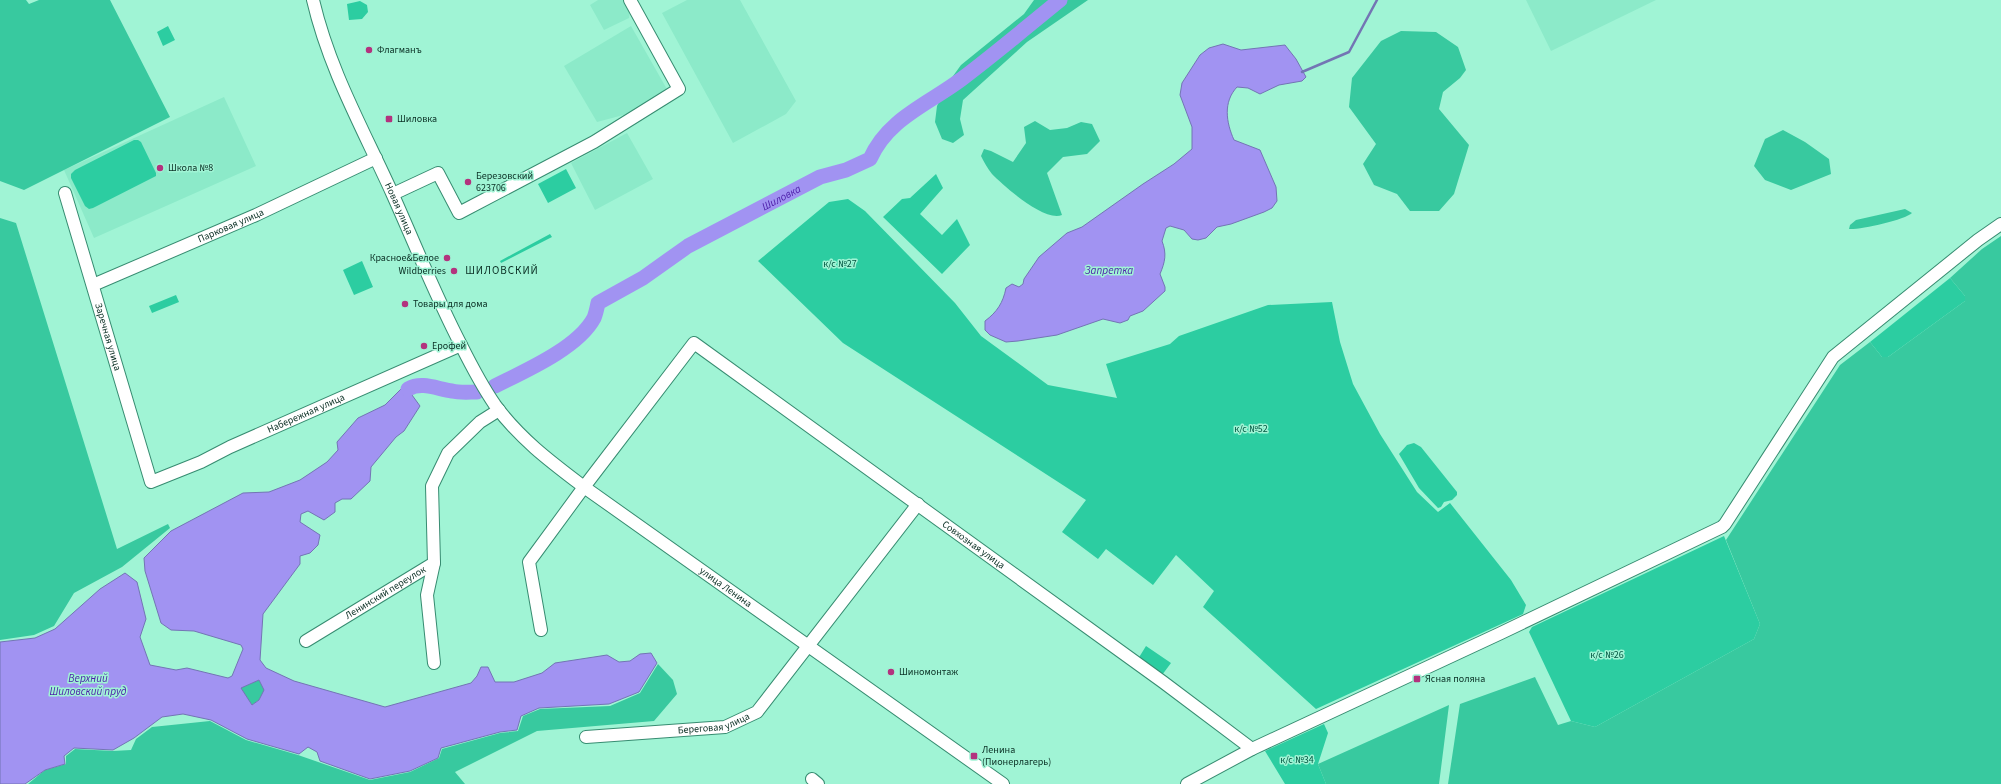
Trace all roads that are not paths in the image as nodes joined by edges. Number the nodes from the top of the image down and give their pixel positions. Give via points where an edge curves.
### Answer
1 (313, 0) edge
2 (630, 0) edge
3 (372, 161) junction
4 (65, 192) dead end
5 (393, 194) junction
6 (2001, 224) edge
7 (92, 285) junction
8 (461, 345) junction
9 (472, 367) joint
10 (497, 407) junction
11 (151, 482) joint
12 (584, 487) junction
13 (918, 504) junction
14 (434, 563) junction
15 (541, 630) dead end
16 (306, 641) dead end
17 (808, 646) junction
18 (434, 663) dead end
19 (586, 737) dead end
20 (1252, 749) junction
21 (1003, 784) edge
22 (1187, 784) edge

1 - 3 street, Новая улица via 334,70
2 - 5 street via 679,89 594,142 459,214 438,173
3 - 5 street, Новая улица
3 - 7 street, Парковая улица via 256,215
4 - 7 street, Заречная улица
5 - 8 street, Новая улица via 426,273
6 - 20 street via 1833,356 1722,527
7 - 11 street, Заречная улица
8 - 9 street, Новая улица
8 - 11 street, Набережная улица
9 - 10 street, улица Ленина
10 - 12 street, улица Ленина via 536,451
10 - 14 street, Ленинский переулок via 448,453 432,486
12 - 13 street, Совхозная улица via 694,343
12 - 15 street via 530,562
12 - 17 street, улица Ленина
13 - 17 street, Береговая улица
13 - 20 street, Совхозная улица
14 - 16 street, Ленинский переулок
14 - 18 street via 427,595
17 - 19 street, Береговая улица via 757,712 725,727
17 - 21 street, улица Ленина
20 - 22 street

